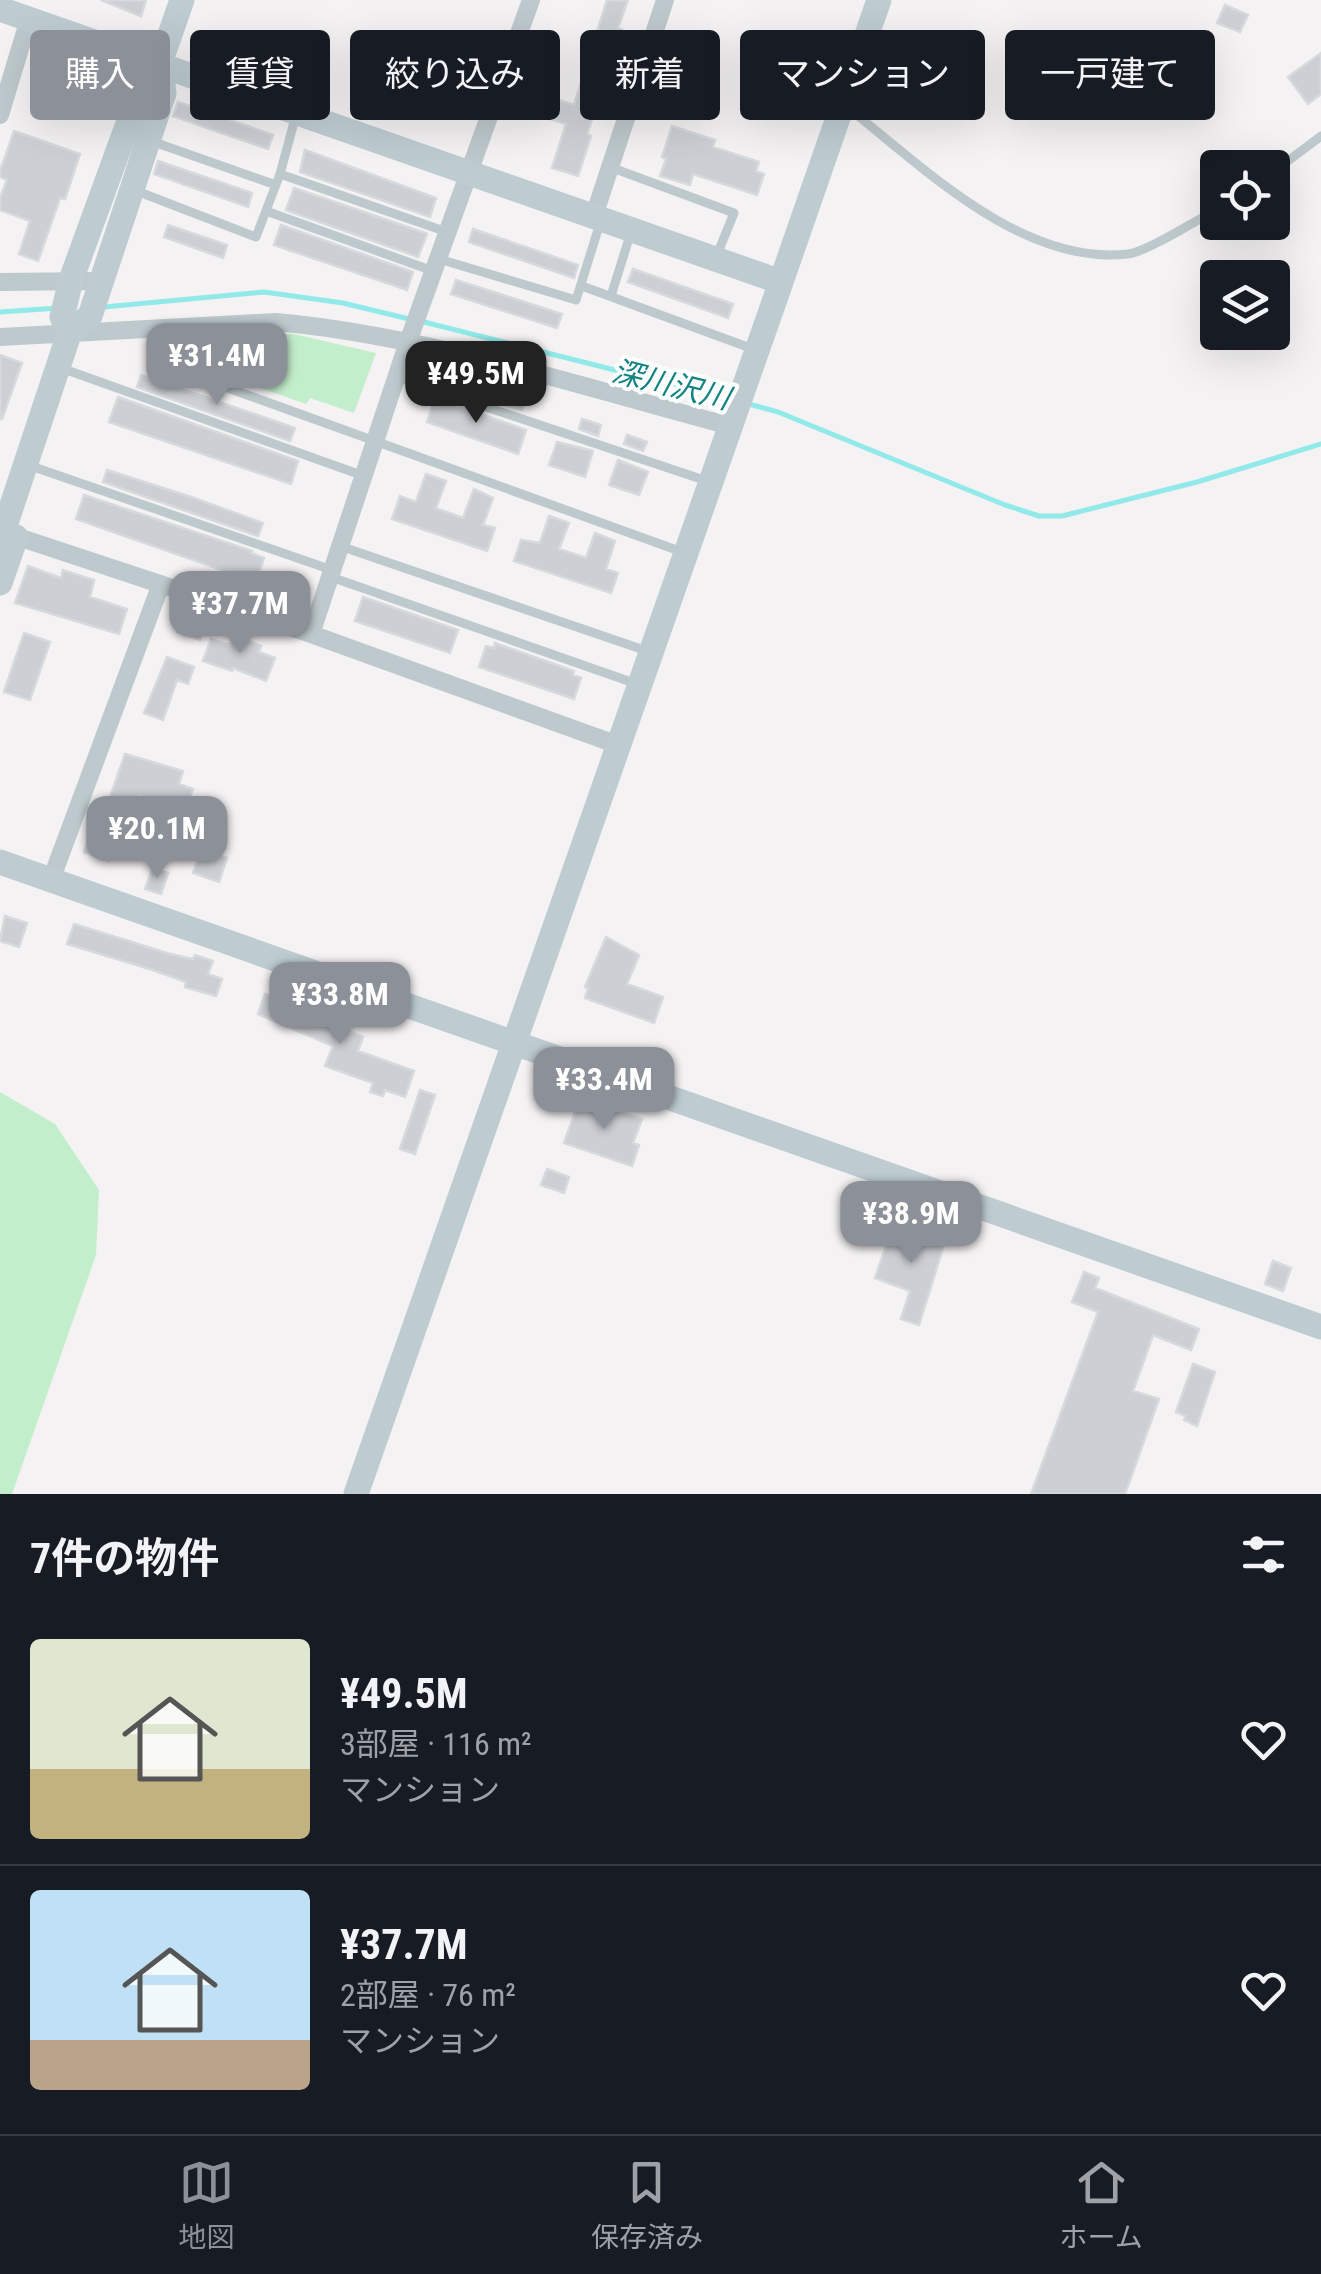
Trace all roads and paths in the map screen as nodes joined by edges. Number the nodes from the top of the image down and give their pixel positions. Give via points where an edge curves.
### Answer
1 (182, 0) edge
2 (531, 0) edge
3 (664, 0) edge
4 (879, 0) edge
5 (0, 9) edge
6 (30, 19) junction
7 (62, 30) edge
8 (868, 30) edge
9 (170, 34) edge
10 (2, 103) edge
11 (134, 120) edge
12 (155, 120) edge
13 (294, 120) edge
14 (319, 120) edge
15 (835, 120) edge
16 (863, 120) edge
17 (1321, 136) edge
18 (148, 140) junction
19 (1290, 159) edge
20 (610, 167) junction
21 (468, 172) junction
22 (278, 180) junction
23 (120, 185) junction
24 (266, 212) junction
25 (598, 217) junction
26 (1200, 218) edge
27 (632, 229) junction
28 (448, 233) junction
29 (715, 258) junction
30 (437, 265) junction
31 (0, 282) edge
32 (781, 282) junction
33 (582, 286) junction
34 (611, 296) junction
35 (79, 303) junction
36 (410, 336) junction
37 (0, 337) edge
38 (757, 350) junction
39 (156, 362) dead end
40 (58, 367) junction
41 (396, 378) junction
42 (736, 409) junction
43 (375, 442) junction
44 (26, 464) junction
45 (364, 476) junction
46 (710, 482) junction
47 (6, 533) edge
48 (340, 546) junction
49 (686, 553) junction
50 (331, 574) junction
51 (0, 583) edge
52 (160, 584) junction
53 (311, 634) junction
54 (651, 653) junction
55 (639, 685) junction
56 (618, 745) junction
57 (0, 862) edge
58 (51, 880) junction
59 (515, 1044) junction
60 (1321, 1327) edge
61 (356, 1494) edge

1 - 9 street
2 - 21 street
3 - 20 street
4 - 8 street
5 - 6 street
6 - 7 street
6 - 10 street
11 - 23 street
12 - 18 street
13 - 22 lane
14 - 21 street
15 - 32 street
16 - 26 lane via 970,206 1046,243 1130,254
17 - 19 lane
18 - 22 lane
18 - 23 street
20 - 25 street
20 - 29 lane via 734,213
21 - 25 street
21 - 28 street
22 - 24 lane
22 - 28 lane
23 - 24 lane via 256,236
23 - 35 street
24 - 30 lane
25 - 27 street
25 - 33 lane
27 - 29 street
27 - 34 lane
28 - 30 street
29 - 32 street
30 - 33 lane via 576,300
30 - 36 street
31 - 35 street
32 - 38 street
33 - 34 lane
34 - 38 lane
35 - 36 street
35 - 37 street
35 - 40 street
36 - 41 street
36 - 42 street
38 - 42 street
39 - 43 lane
40 - 44 street
40 - 45 lane
41 - 43 street
41 - 46 lane
42 - 46 street
43 - 45 street
43 - 49 lane
44 - 47 street
44 - 50 lane
45 - 48 street
46 - 49 street
47 - 51 street
47 - 52 street
48 - 50 street
48 - 54 lane
49 - 54 street
50 - 53 street
50 - 55 lane
52 - 53 street
52 - 58 street
53 - 56 street
54 - 55 street
55 - 56 street
56 - 59 street
57 - 58 street
58 - 59 street
59 - 60 street
59 - 61 street

